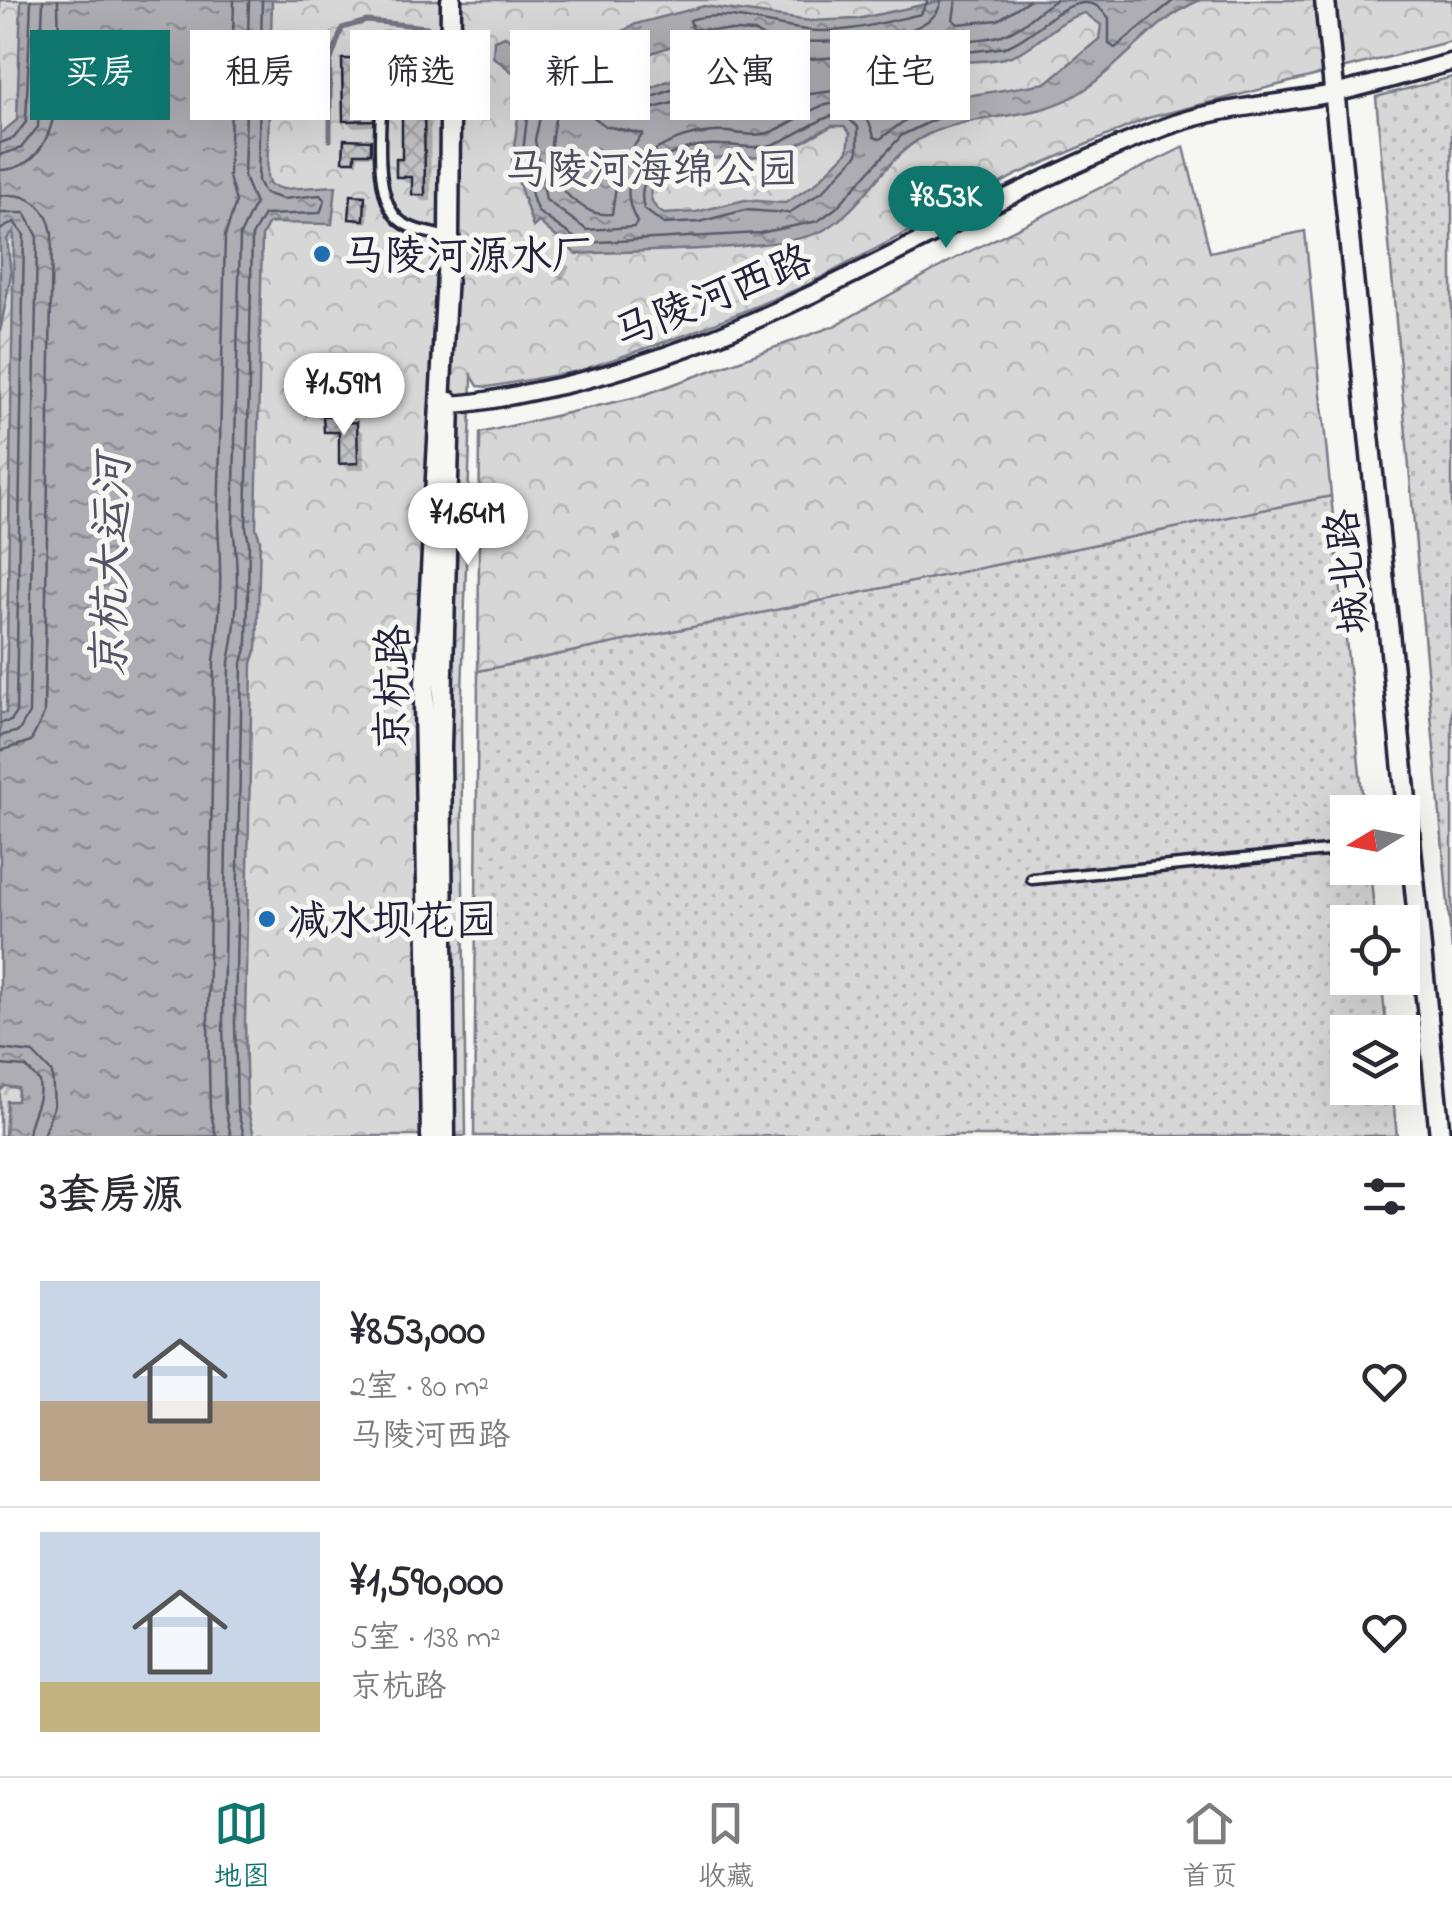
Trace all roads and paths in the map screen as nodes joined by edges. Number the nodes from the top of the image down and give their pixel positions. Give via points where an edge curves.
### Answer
1 (451, 0) edge
2 (462, 0) edge
3 (1325, 0) edge
4 (1452, 62) edge
5 (1335, 93) junction
6 (382, 120) edge
7 (449, 237) junction
8 (444, 405) junction
9 (1401, 795) edge
10 (1330, 851) edge
11 (1032, 879) dead end
12 (1411, 885) edge
13 (432, 1136) edge
14 (445, 1136) edge
15 (1440, 1136) edge

1 - 7 street, 京杭路
2 - 8 street, 京杭路
3 - 5 street, 城北路
4 - 5 street, 马陵河西路
5 - 8 street, 马陵河西路 via 1166,126 952,222 811,297 686,348 588,381
5 - 9 street, 城北路
6 - 7 lane via 388,206 404,224
7 - 8 street, 京杭路
8 - 13 street, 京杭路 via 424,720
8 - 14 street, 京杭路
10 - 11 lane
12 - 15 street, 城北路

